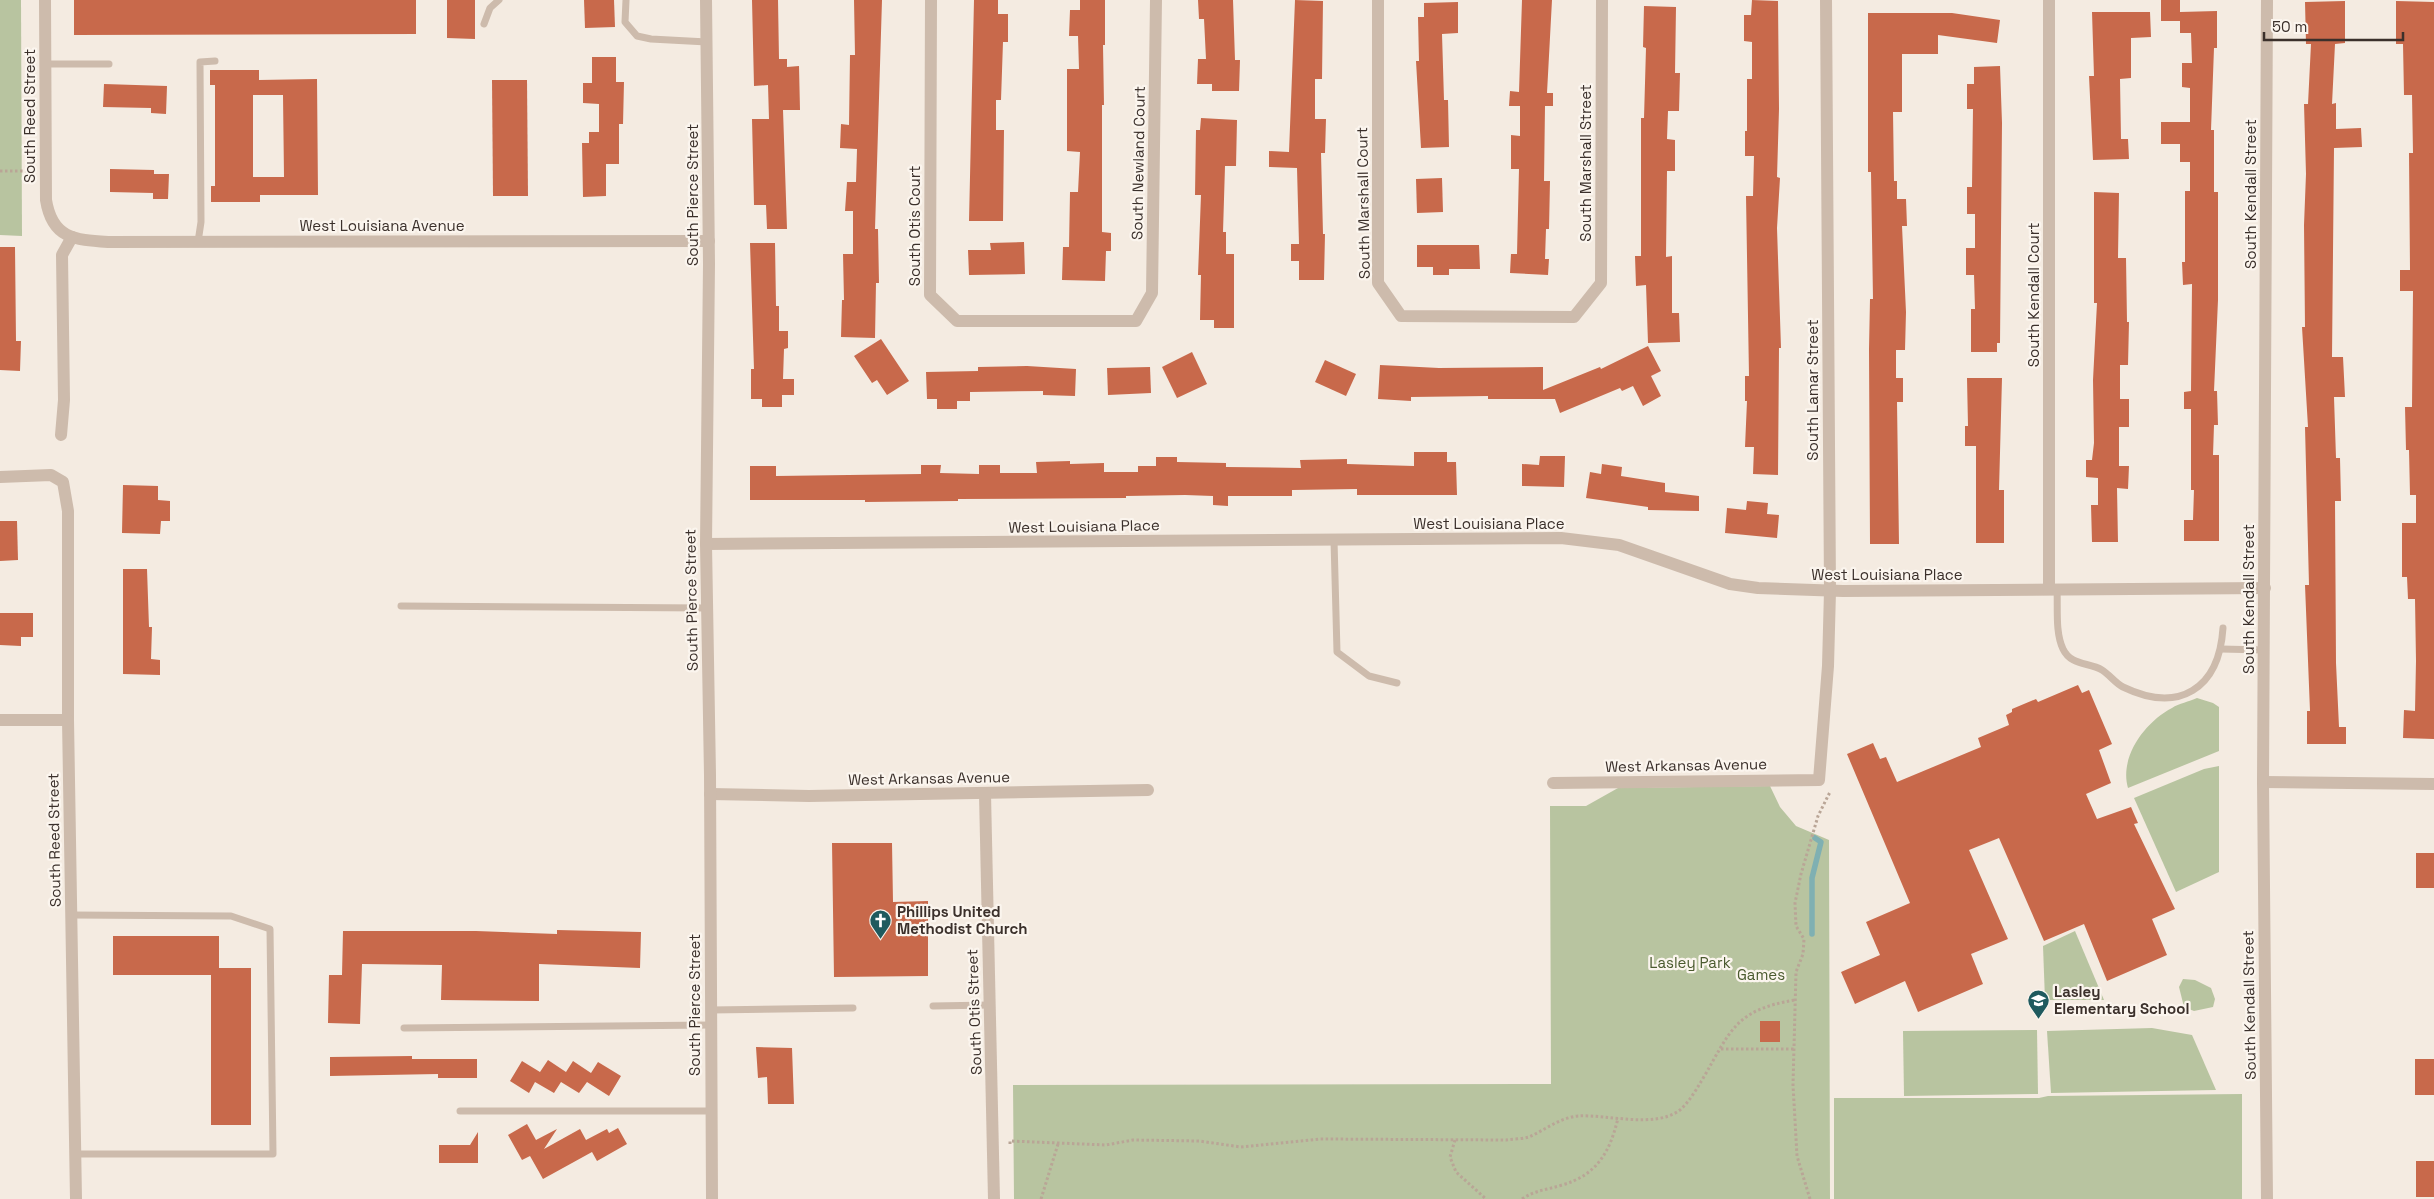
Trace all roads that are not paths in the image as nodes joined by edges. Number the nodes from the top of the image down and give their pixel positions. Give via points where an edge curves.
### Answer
1 (44, 0) edge
2 (499, 0) edge
3 (626, 0) edge
4 (706, 0) edge
5 (931, 0) edge
6 (1156, 0) edge
7 (1378, 0) edge
8 (1602, 0) edge
9 (1826, 0) edge
10 (2049, 0) edge
11 (2267, 0) edge
12 (484, 24) dead end
13 (707, 42) junction
14 (215, 61) dead end
15 (45, 64) junction
16 (109, 64) dead end
17 (58, 229) joint
18 (72, 238) junction
19 (709, 240) junction
20 (198, 242) junction
21 (1574, 317) joint
22 (1136, 321) joint
23 (62, 435) dead end
24 (0, 476) edge
25 (1334, 540) junction
26 (706, 544) junction
27 (2265, 588) junction
28 (2053, 589) junction
29 (1830, 591) junction
30 (401, 606) dead end
31 (707, 608) junction
32 (2223, 628) dead end
33 (2221, 649) junction
34 (2264, 650) junction
35 (1397, 683) dead end
36 (0, 720) edge
37 (68, 720) junction
38 (1819, 780) joint
39 (2263, 782) junction
40 (1553, 783) dead end
41 (2434, 784) edge
42 (1148, 790) dead end
43 (710, 794) junction
44 (985, 794) junction
45 (71, 915) junction
46 (990, 1005) junction
47 (933, 1006) dead end
48 (853, 1008) dead end
49 (711, 1010) junction
50 (711, 1025) junction
51 (404, 1028) dead end
52 (460, 1111) dead end
53 (711, 1111) junction
54 (75, 1154) junction
55 (76, 1199) edge
56 (712, 1199) edge
57 (994, 1199) edge
58 (2267, 1199) edge

1 - 15 street, South Reed Street
2 - 12 lane via 490,8
3 - 13 lane via 625,22 637,36
4 - 13 street, South Pierce Street
5 - 22 street, South Otis Court via 930,295 956,321
6 - 22 street, South Newland Court via 1152,293
7 - 21 street, South Marshall Court via 1378,283 1401,316
8 - 21 street, South Marshall Street via 1601,283
9 - 29 street, South Lamar Street
10 - 28 street, South Kendall Court
11 - 27 street, South Kendall Street
13 - 19 street, South Pierce Street
14 - 20 lane via 200,62 201,222
15 - 16 lane
15 - 17 street, South Reed Street via 46,200 49,216
17 - 18 street, West Louisiana Avenue
18 - 20 street, West Louisiana Avenue via 108,242
18 - 23 street via 62,255
19 - 20 street, West Louisiana Avenue
19 - 26 street, South Pierce Street
24 - 37 street, South Reed Street via 52,475 63,482 68,511
25 - 26 street, West Louisiana Place
25 - 29 street, West Louisiana Place via 1561,538 1619,546 1730,584
25 - 35 lane via 1338,652 1369,676
26 - 31 street, South Pierce Street
27 - 28 street, West Louisiana Place
27 - 34 street, South Kendall Street
28 - 29 street, West Louisiana Place
28 - 33 lane via 2064,651 2077,663 2101,669 2122,686 2161,699 2182,695 2199,687 2212,672
29 - 38 street, South Lamar Street
30 - 31 lane
31 - 43 street, South Pierce Street
32 - 33 lane
33 - 34 lane
34 - 39 street, South Kendall Street
36 - 37 street
37 - 45 street, South Reed Street
38 - 40 street, West Arkansas Avenue
39 - 41 street
39 - 58 street, South Kendall Street
42 - 44 street, West Arkansas Avenue
43 - 44 street, West Arkansas Avenue
43 - 49 street, South Pierce Street
44 - 46 street, South Otis Street
45 - 54 street, South Reed Street
45 - 54 lane via 230,916 270,929 273,1154
46 - 47 lane
46 - 57 street, South Otis Street
48 - 49 lane
49 - 50 street, South Pierce Street
50 - 51 lane
50 - 53 street, South Pierce Street
52 - 53 lane
53 - 56 street, South Pierce Street
54 - 55 street, South Reed Street

